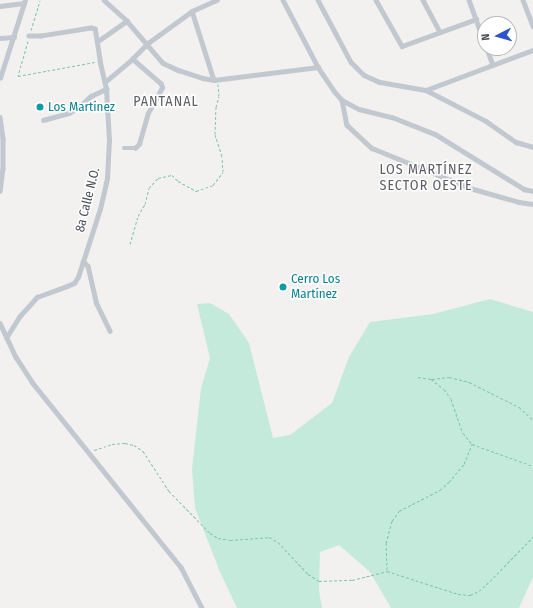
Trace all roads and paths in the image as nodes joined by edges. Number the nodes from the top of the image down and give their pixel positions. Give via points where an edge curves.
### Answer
1 (104, 0) edge
2 (217, 0) edge
3 (283, 0) edge
4 (318, 0) edge
5 (376, 0) edge
6 (423, 0) edge
7 (469, 0) edge
8 (523, 0) edge
9 (24, 2) edge
10 (0, 6) edge
11 (192, 11) junction
12 (476, 19) joint
13 (127, 20) junction
14 (533, 26) edge
15 (440, 32) junction
16 (29, 36) dead end
17 (14, 37) junction
18 (0, 38) edge
19 (98, 41) junction
20 (148, 43) junction
21 (533, 50) edge
22 (490, 56) edge
23 (132, 59) junction
24 (100, 62) junction
25 (493, 65) junction
26 (318, 67) junction
27 (1, 73) edge
28 (18, 76) dead end
29 (0, 78) edge
30 (216, 80) junction
31 (105, 82) junction
32 (106, 89) junction
33 (426, 90) junction
34 (342, 100) junction
35 (0, 117) edge
36 (43, 120) dead end
37 (533, 147) edge
38 (124, 148) dead end
39 (0, 191) edge
40 (533, 191) edge
41 (533, 204) edge
42 (130, 244) dead end
43 (83, 261) junction
44 (0, 323) edge
45 (110, 331) dead end
46 (6, 338) junction
47 (418, 377) dead end
48 (431, 379) junction
49 (533, 420) edge
50 (472, 444) junction
51 (90, 452) junction
52 (533, 466) edge
53 (533, 537) edge
54 (388, 571) junction
55 (202, 608) edge

1 - 13 street
2 - 11 street
3 - 26 street
4 - 33 street via 351,62 364,75 380,82
5 - 15 street via 402,46
6 - 15 street
7 - 12 street
8 - 14 street
9 - 10 street
9 - 17 street
11 - 20 street
11 - 30 street
12 - 15 street
13 - 19 street
13 - 20 street
16 - 19 street, 8a Calle N.O. via 91,28 95,29
17 - 18 street
17 - 27 street
19 - 24 street, 8a Calle N.O.
20 - 23 street
20 - 30 street via 163,63 171,68
21 - 25 street
22 - 25 street
23 - 31 street
23 - 38 street via 161,84 162,88 148,113 139,144 135,148
24 - 28 path
24 - 31 street, 8a Calle N.O.
25 - 33 street
26 - 30 street
26 - 34 street
27 - 29 street
30 - 42 path via 219,96 215,134 222,156 223,172 213,185 196,191 172,175 158,178 149,188 146,204 138,216
31 - 32 street, 8a Calle N.O.
32 - 36 street via 91,96 69,113
32 - 43 street, 8a Calle N.O. via 109,141 107,178
33 - 37 street via 486,121 516,142
34 - 40 street via 352,106 392,117 435,134 524,189
34 - 41 street via 347,125 372,148 470,188
35 - 39 street via 3,139
43 - 45 street via 88,266 96,302
43 - 46 street, 8a Calle N.O. via 74,282 38,297 19,317
44 - 46 street
46 - 51 street via 32,382
47 - 48 path
48 - 49 path via 449,377 470,382 519,408
48 - 50 path via 444,389 451,399 463,433
50 - 52 path
50 - 54 path via 464,464 449,482 440,490 399,511 392,521 386,543
51 - 54 path via 112,444 125,442 134,445 143,451 169,491 210,533 218,538 230,540 269,537 278,542 308,574 320,581 352,580
51 - 55 street via 181,567
53 - 54 path via 490,581 470,595 458,594

